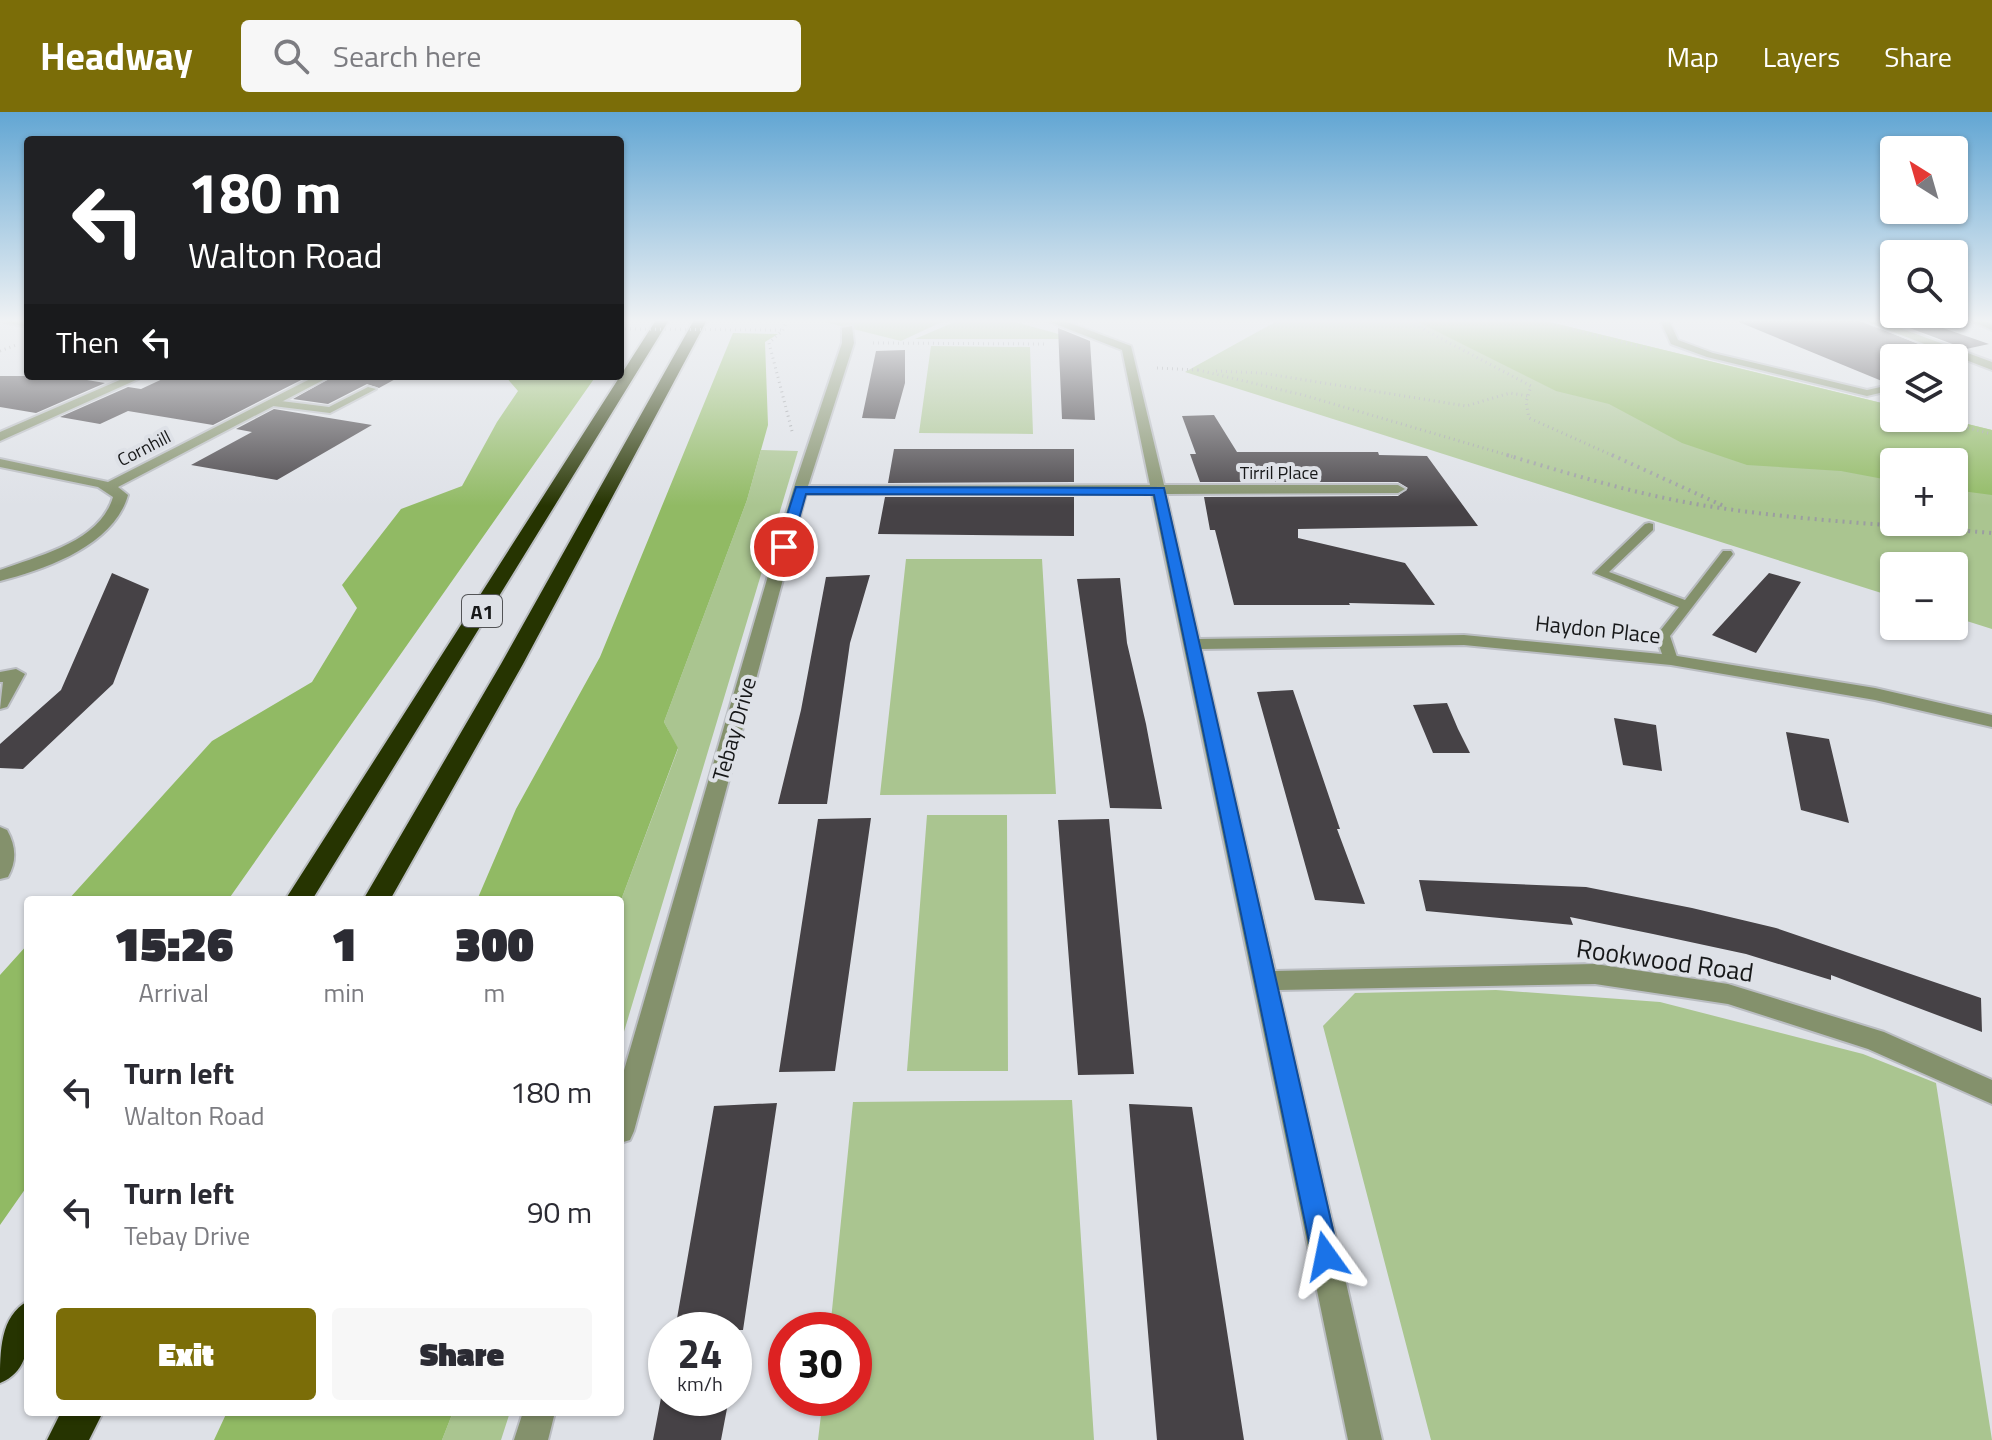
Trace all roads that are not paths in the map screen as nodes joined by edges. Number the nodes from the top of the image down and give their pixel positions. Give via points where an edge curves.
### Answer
1 (122, 382) edge
2 (313, 382) edge
3 (624, 382) edge
4 (667, 382) edge
5 (834, 382) edge
6 (1136, 382) edge
7 (1821, 382) edge
8 (371, 389) dead end
9 (1880, 390) edge
10 (273, 403) junction
11 (0, 437) edge
12 (0, 463) edge
13 (108, 487) junction
14 (1398, 489) dead end
15 (800, 490) junction
16 (1160, 491) junction
17 (1649, 527) dead end
18 (1727, 554) dead end
19 (0, 576) edge
20 (1687, 605) junction
21 (1193, 644) junction
22 (1671, 660) junction
23 (0, 677) edge
24 (0, 703) edge
25 (1992, 721) edge
26 (0, 835) edge
27 (0, 871) edge
28 (301, 896) edge
29 (378, 896) edge
30 (1266, 981) junction
31 (1991, 1095) edge
32 (624, 1117) edge
33 (24, 1326) edge
34 (0, 1364) edge
35 (81, 1416) edge
36 (538, 1416) edge
37 (67, 1440) edge
38 (531, 1440) edge
39 (1365, 1440) edge

1 - 11 street
2 - 10 street, Cornhill
3 - 28 highway, A1
4 - 29 highway, A1
5 - 15 street, Tebay Drive
6 - 16 street
7 - 9 lane via 1867,393
8 - 10 lane via 330,410
10 - 13 street, Cornhill
12 - 13 street, Cornhill
13 - 19 street, Cornhill via 121,495 120,509 108,526
14 - 16 street, Tirril Place
15 - 16 street, Tirril Place
15 - 32 street, Tebay Drive
16 - 21 street
17 - 20 lane via 1600,573
18 - 20 lane
20 - 22 lane via 1663,636
21 - 22 street, Haydon Place via 1464,640
21 - 30 street
22 - 25 street, Haydon Place via 1875,694
23 - 24 street via 16,674
26 - 27 street via 5,859
30 - 31 street, Rookwood Road via 1595,974 1728,994 1875,1040
30 - 39 street
33 - 34 highway
35 - 37 highway
36 - 38 street

